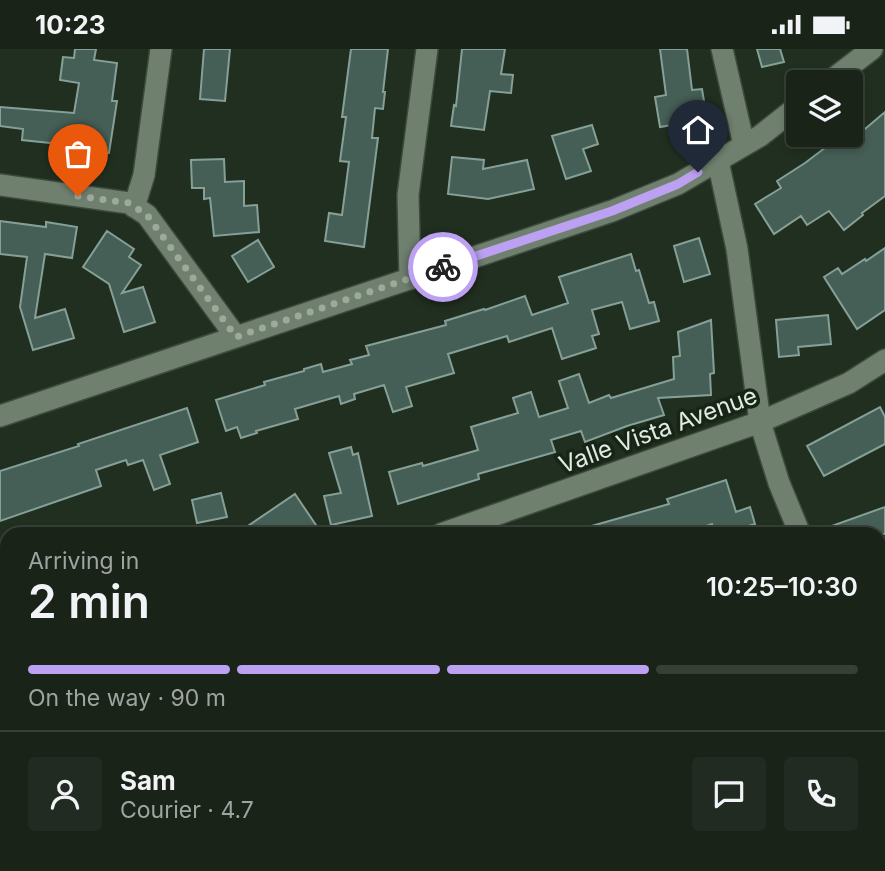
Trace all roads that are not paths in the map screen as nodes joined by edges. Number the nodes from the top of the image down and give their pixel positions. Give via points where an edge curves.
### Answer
1 (161, 49) edge
2 (427, 49) edge
3 (722, 49) edge
4 (872, 49) edge
5 (845, 70) edge
6 (786, 115) edge
7 (744, 145) junction
8 (718, 161) junction
9 (0, 185) edge
10 (134, 207) junction
11 (410, 279) junction
12 (236, 337) junction
13 (885, 360) edge
14 (0, 417) edge
15 (760, 422) junction
16 (460, 527) edge
17 (797, 527) edge

1 - 10 street via 144,175
2 - 11 street via 408,195
3 - 7 street
4 - 5 street
6 - 7 street
7 - 8 street
8 - 11 street via 678,184 612,211
8 - 15 street via 737,249
9 - 10 street
10 - 12 street via 147,215
11 - 12 street
12 - 14 street
13 - 15 street, Valle Vista Avenue via 849,383
15 - 16 street, Valle Vista Avenue
15 - 17 street

